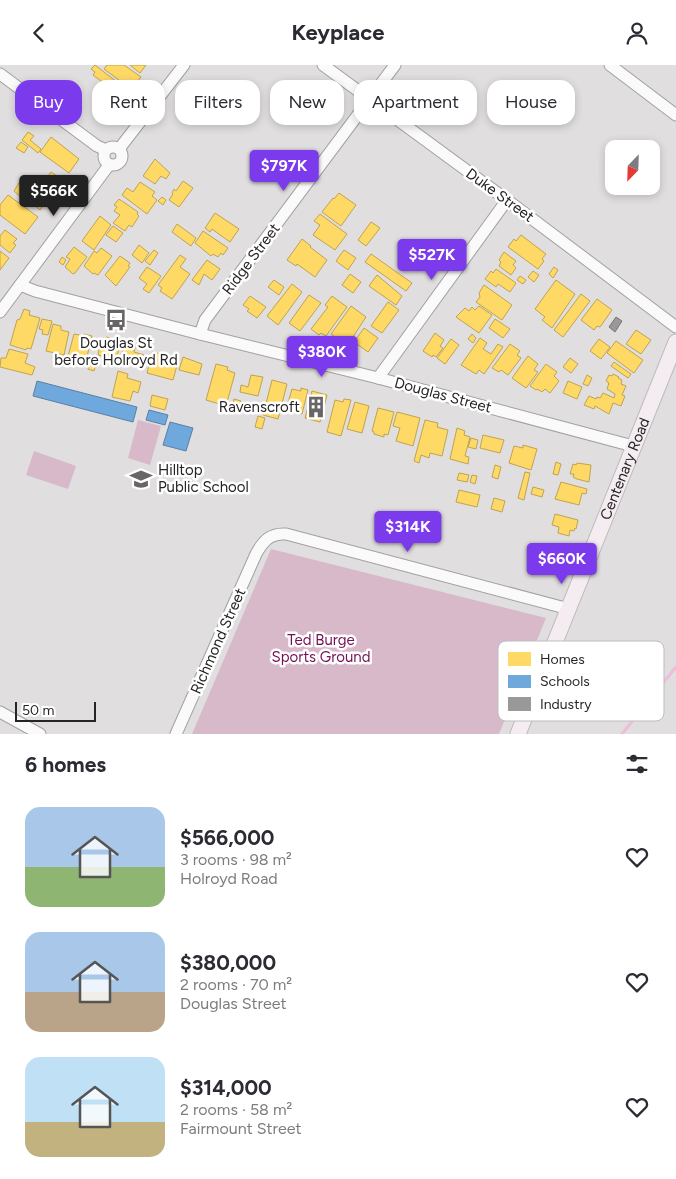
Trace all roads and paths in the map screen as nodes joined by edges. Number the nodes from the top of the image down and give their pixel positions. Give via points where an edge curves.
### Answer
1 (184, 65) edge
2 (323, 65) edge
3 (395, 65) edge
4 (610, 65) edge
5 (0, 75) edge
6 (384, 80) edge
7 (354, 88) edge
8 (676, 115) edge
9 (354, 119) edge
10 (405, 125) edge
11 (119, 149) junction
12 (106, 150) junction
13 (109, 165) junction
14 (507, 200) junction
15 (20, 285) junction
16 (0, 312) edge
17 (676, 327) edge
18 (200, 334) junction
19 (676, 342) edge
20 (378, 379) junction
21 (633, 446) junction
22 (569, 609) junction
23 (556, 641) edge
24 (0, 712) edge
25 (523, 721) edge
26 (40, 734) edge
27 (176, 734) edge
28 (518, 734) edge

1 - 11 street
2 - 7 street, Duke Street
3 - 6 street, Ridge Street
4 - 8 street
5 - 12 street
9 - 18 street, Ridge Street via 205,319
10 - 14 street, Duke Street
11 - 12 street via 112,147
11 - 13 street via 121,160 116,165
12 - 13 street via 104,158
13 - 15 street
14 - 17 street, Duke Street
14 - 20 street
15 - 16 street
15 - 18 street, Douglas Street
18 - 20 street, Douglas Street
19 - 21 main road, Centenary Road
20 - 21 street, Douglas Street
21 - 22 main road, Centenary Road
22 - 23 main road, Centenary Road
22 - 27 street, Richmond Street via 286,535 270,537 260,547
24 - 26 street
25 - 28 main road, Centenary Road

